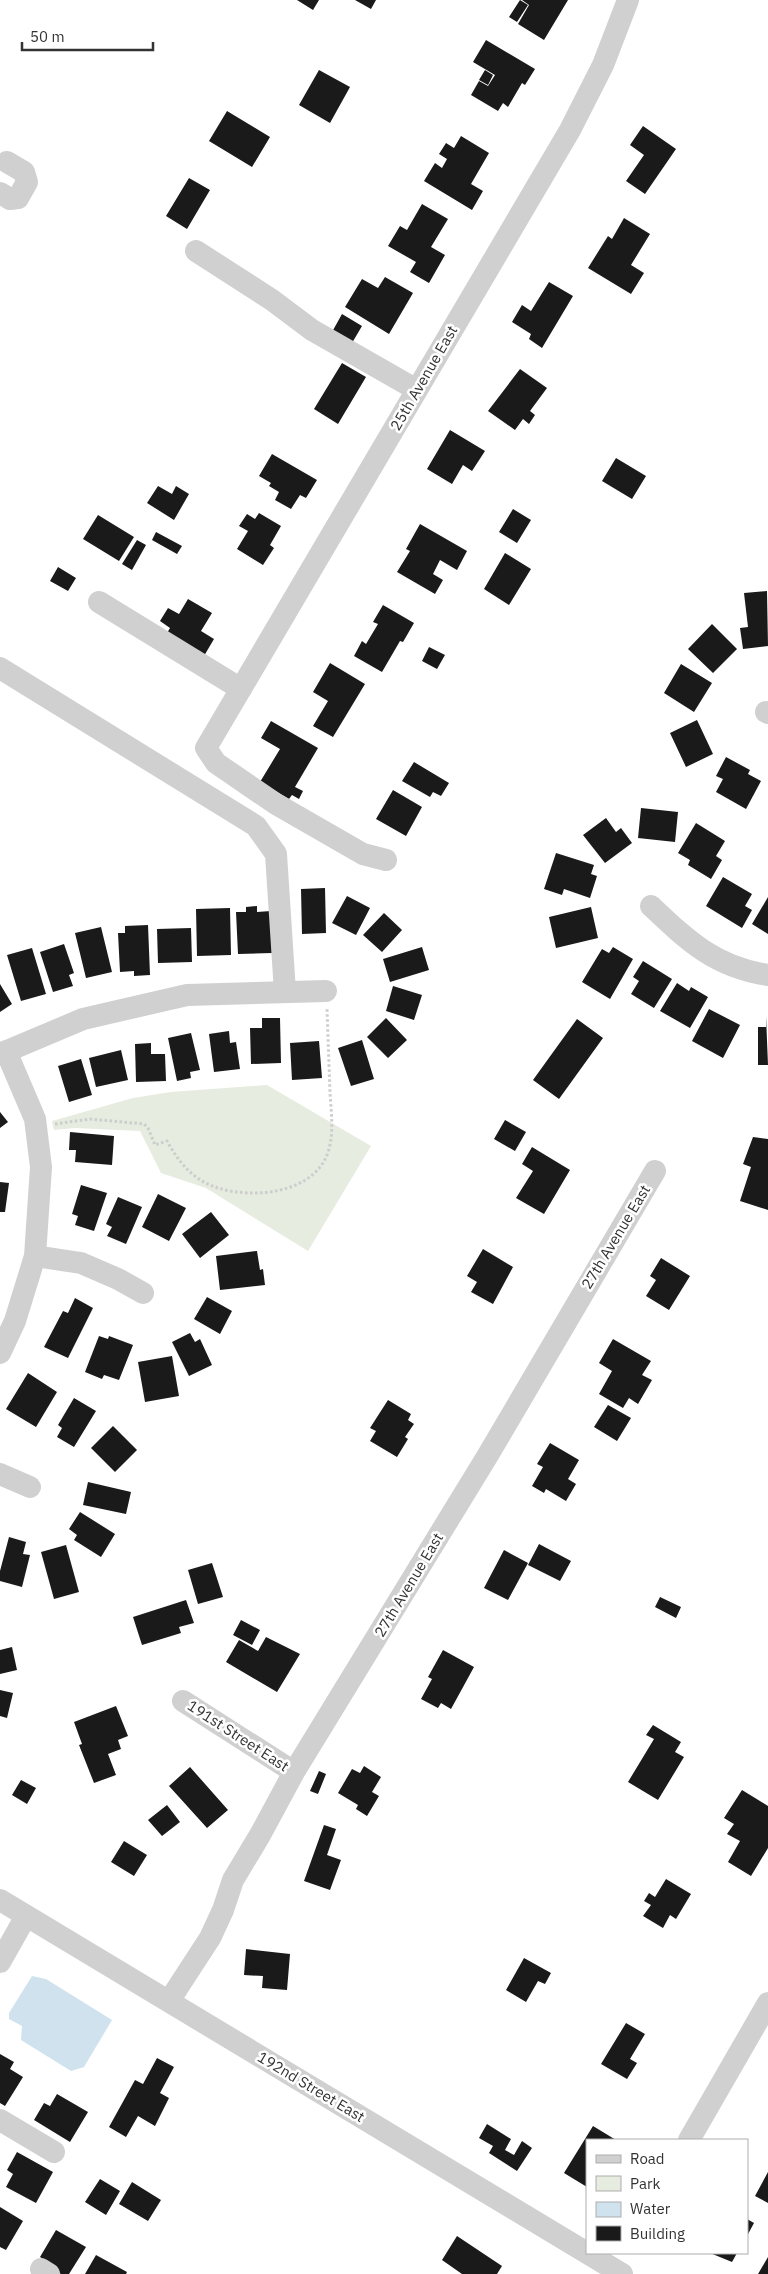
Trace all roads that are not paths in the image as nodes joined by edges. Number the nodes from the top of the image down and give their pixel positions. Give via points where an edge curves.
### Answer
1 (628, 0) edge
2 (7, 162) dead end
3 (0, 193) edge
4 (196, 251) dead end
5 (417, 390) junction
6 (99, 602) dead end
7 (0, 668) edge
8 (241, 689) junction
9 (386, 860) dead end
10 (651, 906) dead end
11 (768, 975) edge
12 (326, 991) road end
13 (285, 992) junction
14 (3, 1053) edge
15 (655, 1171) dead end
16 (35, 1256) junction
17 (143, 1293) dead end
18 (0, 1353) edge
19 (0, 1474) edge
20 (30, 1487) dead end
21 (183, 1701) dead end
22 (294, 1772) junction
23 (0, 1900) edge
24 (26, 1916) junction
25 (0, 1962) edge
26 (169, 2001) junction
27 (768, 2003) edge
28 (0, 2120) edge
29 (690, 2139) edge
30 (54, 2152) dead end
31 (586, 2245) edge
32 (601, 2254) edge
33 (620, 2265) edge

1 - 5 street, 25th Avenue East via 603,65 570,130
2 - 3 street via 24,172 27,182 18,198 10,199
4 - 5 street via 312,330
5 - 8 street, 25th Avenue East
6 - 8 street
7 - 13 street via 256,826 276,854
8 - 9 street, 25th Avenue East via 206,748 216,763 276,804 363,854
10 - 11 street via 703,952 742,969
12 - 13 street
13 - 14 street via 187,995 83,1019
14 - 16 street via 35,1119 41,1167
15 - 22 street, 27th Avenue East via 488,1455
16 - 17 street via 81,1263
16 - 18 street via 15,1321
19 - 20 street
21 - 22 street, 191st Street East
22 - 26 street, 27th Avenue East via 232,1880 210,1938
23 - 24 street, 192nd Street East
24 - 25 street
24 - 26 street, 192nd Street East
26 - 31 street, 192nd Street East
27 - 29 street
28 - 30 street
32 - 33 street, 192nd Street East

